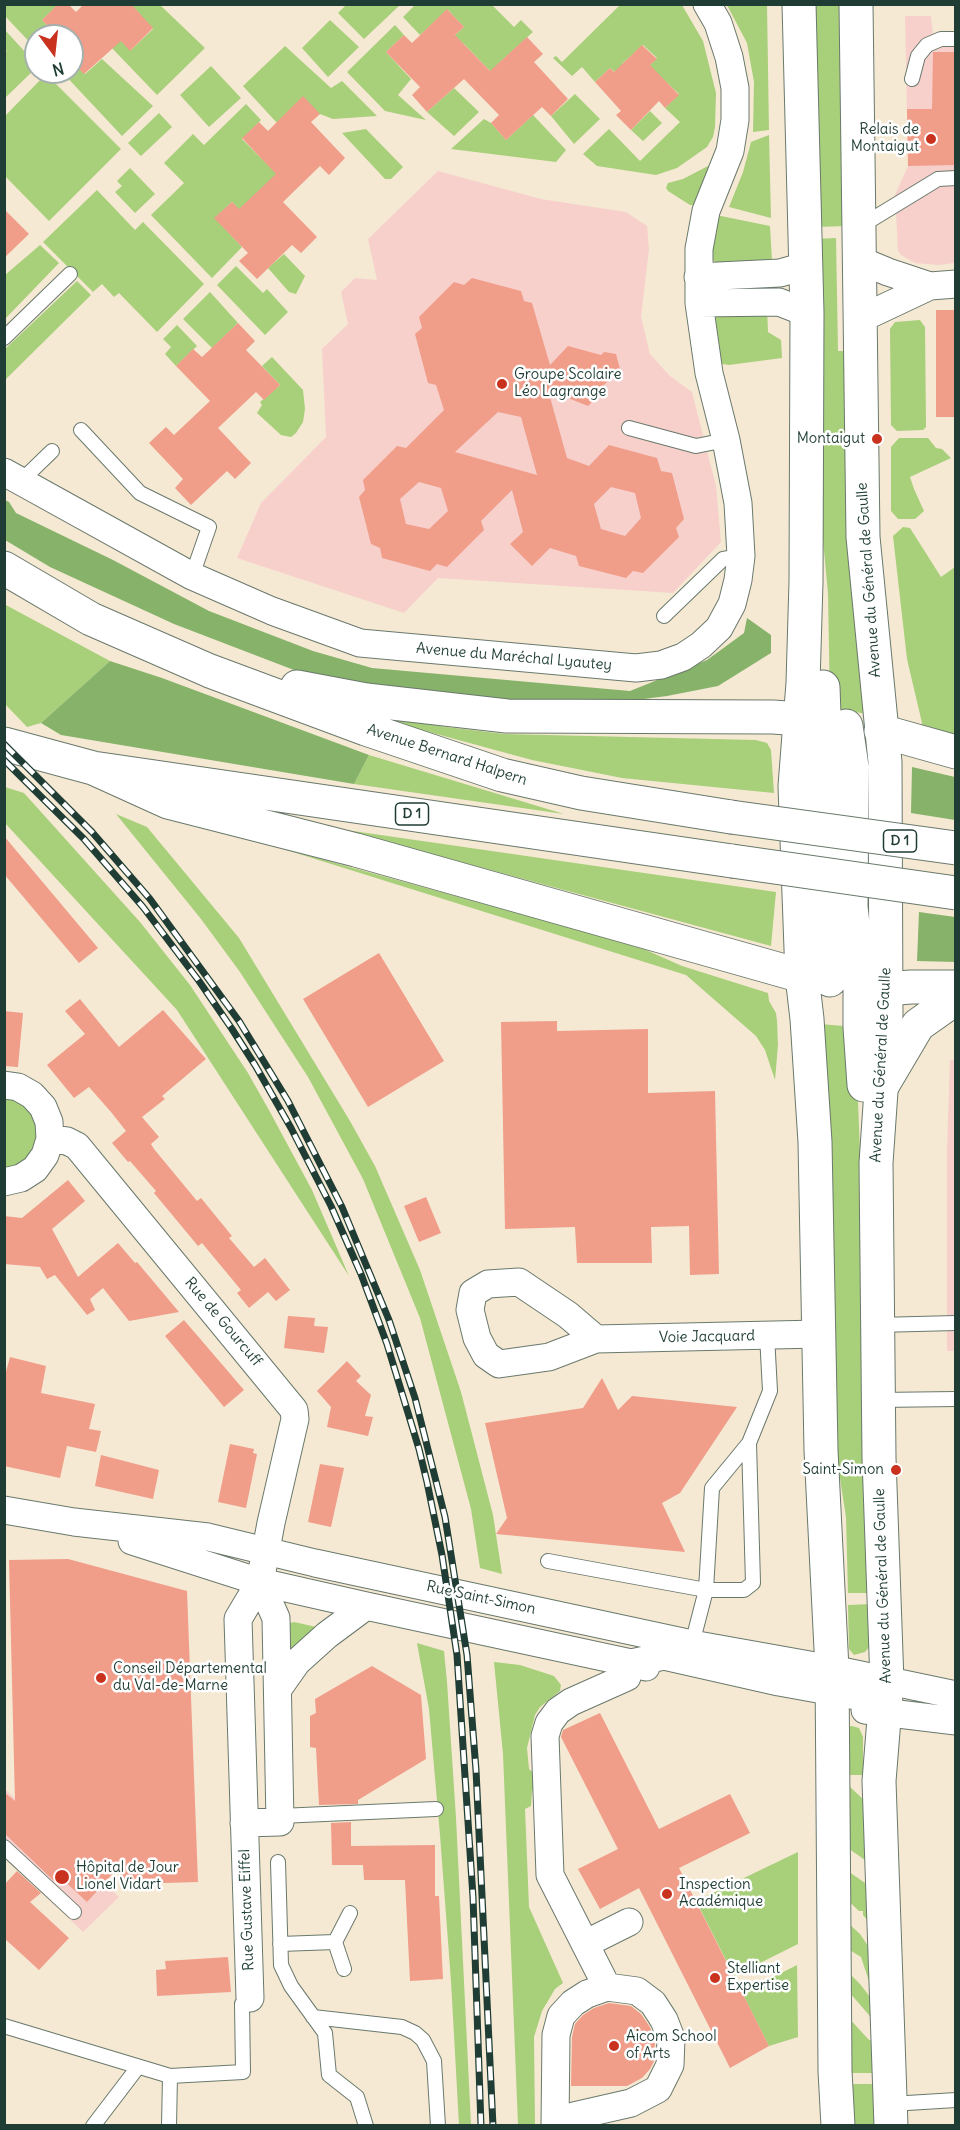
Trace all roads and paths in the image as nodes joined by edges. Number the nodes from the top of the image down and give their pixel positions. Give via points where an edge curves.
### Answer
1 (707, 4) edge
2 (799, 4) edge
3 (856, 4) edge
4 (956, 39) edge
5 (912, 79) dead end
6 (956, 178) edge
7 (859, 227) junction
8 (859, 260) junction
9 (805, 266) junction
10 (70, 274) dead end
11 (943, 285) edge
12 (698, 290) junction
13 (807, 313) junction
14 (860, 319) junction
15 (4, 338) edge
16 (629, 428) dead end
17 (81, 430) dead end
18 (726, 440) junction
19 (52, 451) dead end
20 (13, 476) edge
21 (741, 556) junction
22 (4, 568) edge
23 (192, 576) junction
24 (663, 616) dead end
25 (210, 671) junction
26 (823, 723) junction
27 (881, 731) junction
28 (4, 744) edge
29 (956, 752) edge
30 (93, 768) junction
31 (956, 848) edge
32 (956, 893) edge
33 (844, 982) junction
34 (956, 987) edge
35 (956, 998) edge
36 (4, 1085) edge
37 (879, 1091) junction
38 (50, 1139) junction
39 (876, 1164) junction
40 (4, 1182) edge
41 (956, 1323) edge
42 (877, 1325) junction
43 (767, 1335) junction
44 (818, 1335) junction
45 (596, 1339) dead end
46 (956, 1399) edge
47 (878, 1400) junction
48 (749, 1443) junction
49 (4, 1510) edge
50 (74, 1522) junction
51 (266, 1551) junction
52 (548, 1561) dead end
53 (260, 1582) junction
54 (706, 1590) junction
55 (366, 1606) junction
56 (692, 1644) junction
57 (631, 1663) junction
58 (278, 1689) junction
59 (832, 1689) junction
60 (956, 1695) edge
61 (885, 1698) junction
62 (956, 1708) edge
63 (956, 1721) edge
64 (436, 1809) dead end
65 (280, 1816) junction
66 (244, 1823) junction
67 (4, 1847) edge
68 (278, 1862) dead end
69 (74, 1912) dead end
70 (350, 1913) dead end
71 (629, 1922) dead end
72 (335, 1942) junction
73 (280, 1944) junction
74 (585, 1944) junction
75 (344, 1969) dead end
76 (607, 1987) junction
77 (250, 1998) joint
78 (313, 2017) junction
79 (4, 2026) edge
80 (138, 2067) junction
81 (170, 2076) junction
82 (956, 2100) edge
83 (891, 2115) edge
84 (93, 2126) edge
85 (169, 2126) edge
86 (366, 2126) edge
87 (438, 2126) edge
88 (555, 2126) edge
89 (564, 2126) edge
90 (838, 2126) edge

1 - 12 street, Avenue du Maréchal Lyautey via 729,57 735,88 735,120 730,151 706,211 699,249
2 - 9 main road, Avenue du Général de Gaulle
3 - 7 main road, Avenue du Général de Gaulle
4 - 5 lane via 927,45 918,56
6 - 7 lane via 938,179
7 - 8 main road, Avenue du Général de Gaulle
8 - 11 street via 888,272
8 - 14 main road, Avenue du Général de Gaulle
9 - 12 street
9 - 13 main road, Avenue du Général de Gaulle
10 - 15 lane
11 - 14 street
12 - 13 street via 779,302
12 - 18 street, Avenue du Maréchal Lyautey via 709,373
13 - 26 main road, Avenue du Général de Gaulle via 806,582
14 - 27 main road, Avenue du Général de Gaulle via 863,537
16 - 18 lane via 696,446
17 - 23 lane via 140,493 209,527
18 - 21 street, Avenue du Maréchal Lyautey via 738,504
19 - 20 lane
20 - 23 street, Avenue du Maréchal Lyautey
21 - 23 street, Avenue du Maréchal Lyautey via 732,604 718,628 683,657 636,668 360,643
21 - 24 lane via 723,559
22 - 25 main road, Avenue Bernard Halpern / D 1 via 91,619
25 - 26 main road via 366,700 507,716 773,717
25 - 31 main road, Avenue Bernard Halpern / D 1, bridge via 502,775 581,793
26 - 27 main road
26 - 33 main road via 852,767 851,907
26 - 33 main road, Avenue du Général de Gaulle via 795,786
27 - 29 main road
27 - 33 main road, Avenue du Général de Gaulle via 885,762
28 - 30 main road, D 1
30 - 32 main road, D 1, bridge
30 - 33 main road via 168,802
33 - 34 main road
33 - 37 main road, Avenue du Général de Gaulle via 885,1027
33 - 39 main road via 860,1027
33 - 44 main road, Avenue du Général de Gaulle via 807,1019 815,1142
35 - 37 main road via 918,1024
36 - 38 street via 18,1087 43,1107
37 - 39 main road, Avenue du Général de Gaulle
38 - 40 street via 35,1169
38 - 51 street, Rue de Gourcuff via 77,1146 294,1410
39 - 42 main road, Avenue du Général de Gaulle
41 - 42 lane
42 - 47 main road, Avenue du Général de Gaulle
43 - 44 street, Voie Jacquard
43 - 45 street, Voie Jacquard
43 - 48 lane via 770,1391
44 - 59 main road, Avenue du Général de Gaulle
46 - 47 lane
47 - 61 main road, Avenue du Général de Gaulle
48 - 54 lane via 712,1488
48 - 54 lane via 753,1583 744,1590
49 - 50 street, Rue Saint-Simon
50 - 51 street, Rue Saint-Simon via 208,1537
50 - 53 street, Rue Saint-Simon
51 - 53 street, Rue Gustave Eiffel
51 - 56 street, Rue Saint-Simon
52 - 54 lane
53 - 55 street, Rue Saint-Simon
53 - 58 street via 276,1618
53 - 66 street, Rue Gustave Eiffel via 238,1619
54 - 56 lane
55 - 57 street, Rue Saint-Simon
55 - 58 street via 297,1662
56 - 59 street, Rue Saint-Simon
57 - 59 street, Rue Saint-Simon via 664,1656 779,1683
57 - 74 street via 627,1677 558,1711 545,1736 550,1875
58 - 65 street
59 - 61 street, Rue Saint-Simon
59 - 61 street, Rue Saint-Simon
59 - 90 main road, Avenue du Général de Gaulle
60 - 61 street, Rue Saint-Simon
61 - 62 street, Rue Saint-Simon
61 - 63 street, Rue Saint-Simon
61 - 83 main road, Avenue du Général de Gaulle via 879,1781
64 - 65 lane
65 - 66 street via 280,1822
66 - 77 street, Rue Gustave Eiffel
67 - 69 lane
68 - 73 lane
70 - 72 lane
71 - 74 street
72 - 73 lane
72 - 75 lane
73 - 78 lane via 281,1965
74 - 76 street
76 - 88 street via 573,2002 561,2016 556,2035
76 - 89 street via 637,1991 653,2003 671,2038 670,2065 658,2089 631,2103 574,2116
77 - 81 lane via 242,2004 243,2072
78 - 86 lane via 325,2033 329,2075 357,2097
78 - 87 lane via 402,2027 415,2033 434,2061
79 - 80 lane
80 - 81 lane
80 - 84 lane
81 - 85 lane
82 - 83 lane

